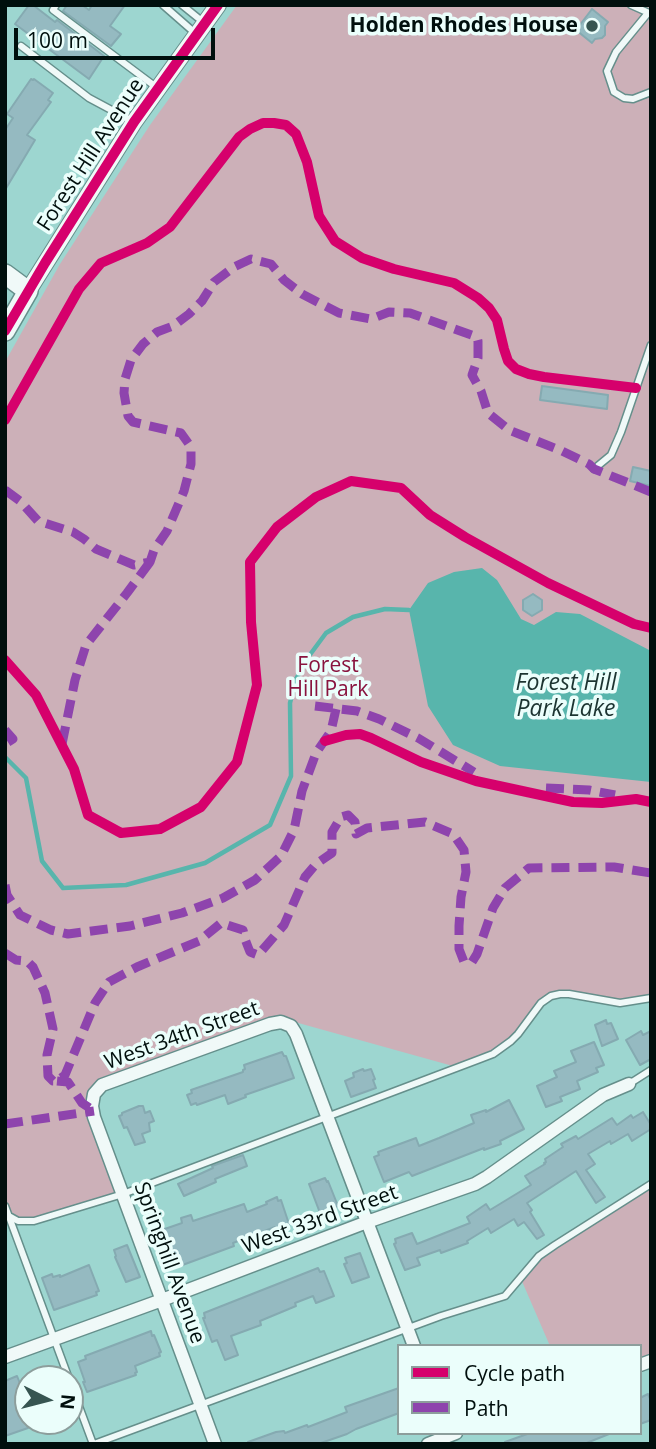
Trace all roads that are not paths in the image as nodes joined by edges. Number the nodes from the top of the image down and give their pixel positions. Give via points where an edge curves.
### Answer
1 (56, 5) edge
2 (163, 5) edge
3 (182, 5) edge
4 (218, 5) edge
5 (631, 5) edge
6 (649, 14) edge
7 (201, 29) junction
8 (20, 46) dead end
9 (158, 88) junction
10 (651, 92) edge
11 (134, 122) junction
12 (5, 274) edge
13 (28, 290) junction
14 (5, 331) edge
15 (651, 345) edge
16 (594, 469) dead end
17 (651, 998) edge
18 (651, 1070) edge
19 (629, 1084) joint
20 (94, 1094) joint
21 (327, 1116) junction
22 (651, 1184) edge
23 (123, 1194) junction
24 (5, 1206) edge
25 (9, 1216) junction
26 (367, 1222) junction
27 (162, 1300) junction
28 (408, 1328) junction
29 (54, 1339) junction
30 (413, 1344) edge
31 (5, 1357) edge
32 (64, 1365) edge
33 (201, 1404) junction
34 (84, 1417) edge
35 (450, 1437) edge
36 (94, 1444) edge
37 (215, 1444) edge
38 (428, 1444) edge

1 - 9 lane via 53,10
2 - 7 lane
3 - 7 lane
4 - 7 main road, Forest Hill Avenue
5 - 6 lane
6 - 10 lane via 616,52 607,71 614,92 624,98
7 - 9 main road, Forest Hill Avenue
8 - 11 lane via 89,98
9 - 11 main road, Forest Hill Avenue
11 - 13 main road, Forest Hill Avenue
12 - 13 main road
13 - 14 main road, Forest Hill Avenue
15 - 16 lane via 611,455
17 - 21 lane via 620,1003 569,994 551,996 518,1034 493,1054
18 - 19 lane
19 - 26 street, West 33rd Street via 603,1095 475,1184
20 - 21 street, West 34th Street via 109,1082 281,1022 296,1034
20 - 23 street, Springhill Avenue via 94,1116
21 - 23 lane
21 - 26 street
22 - 28 lane via 544,1252 505,1296
23 - 25 lane via 34,1221
23 - 27 street, Springhill Avenue
24 - 25 lane
25 - 29 lane
26 - 27 street, West 33rd Street
26 - 28 street
27 - 29 street, West 33rd Street
27 - 33 street, Springhill Avenue
28 - 30 street
28 - 33 lane
29 - 31 street, West 33rd Street
29 - 32 lane
33 - 36 lane
33 - 37 street, Springhill Avenue
34 - 36 lane
35 - 38 street

